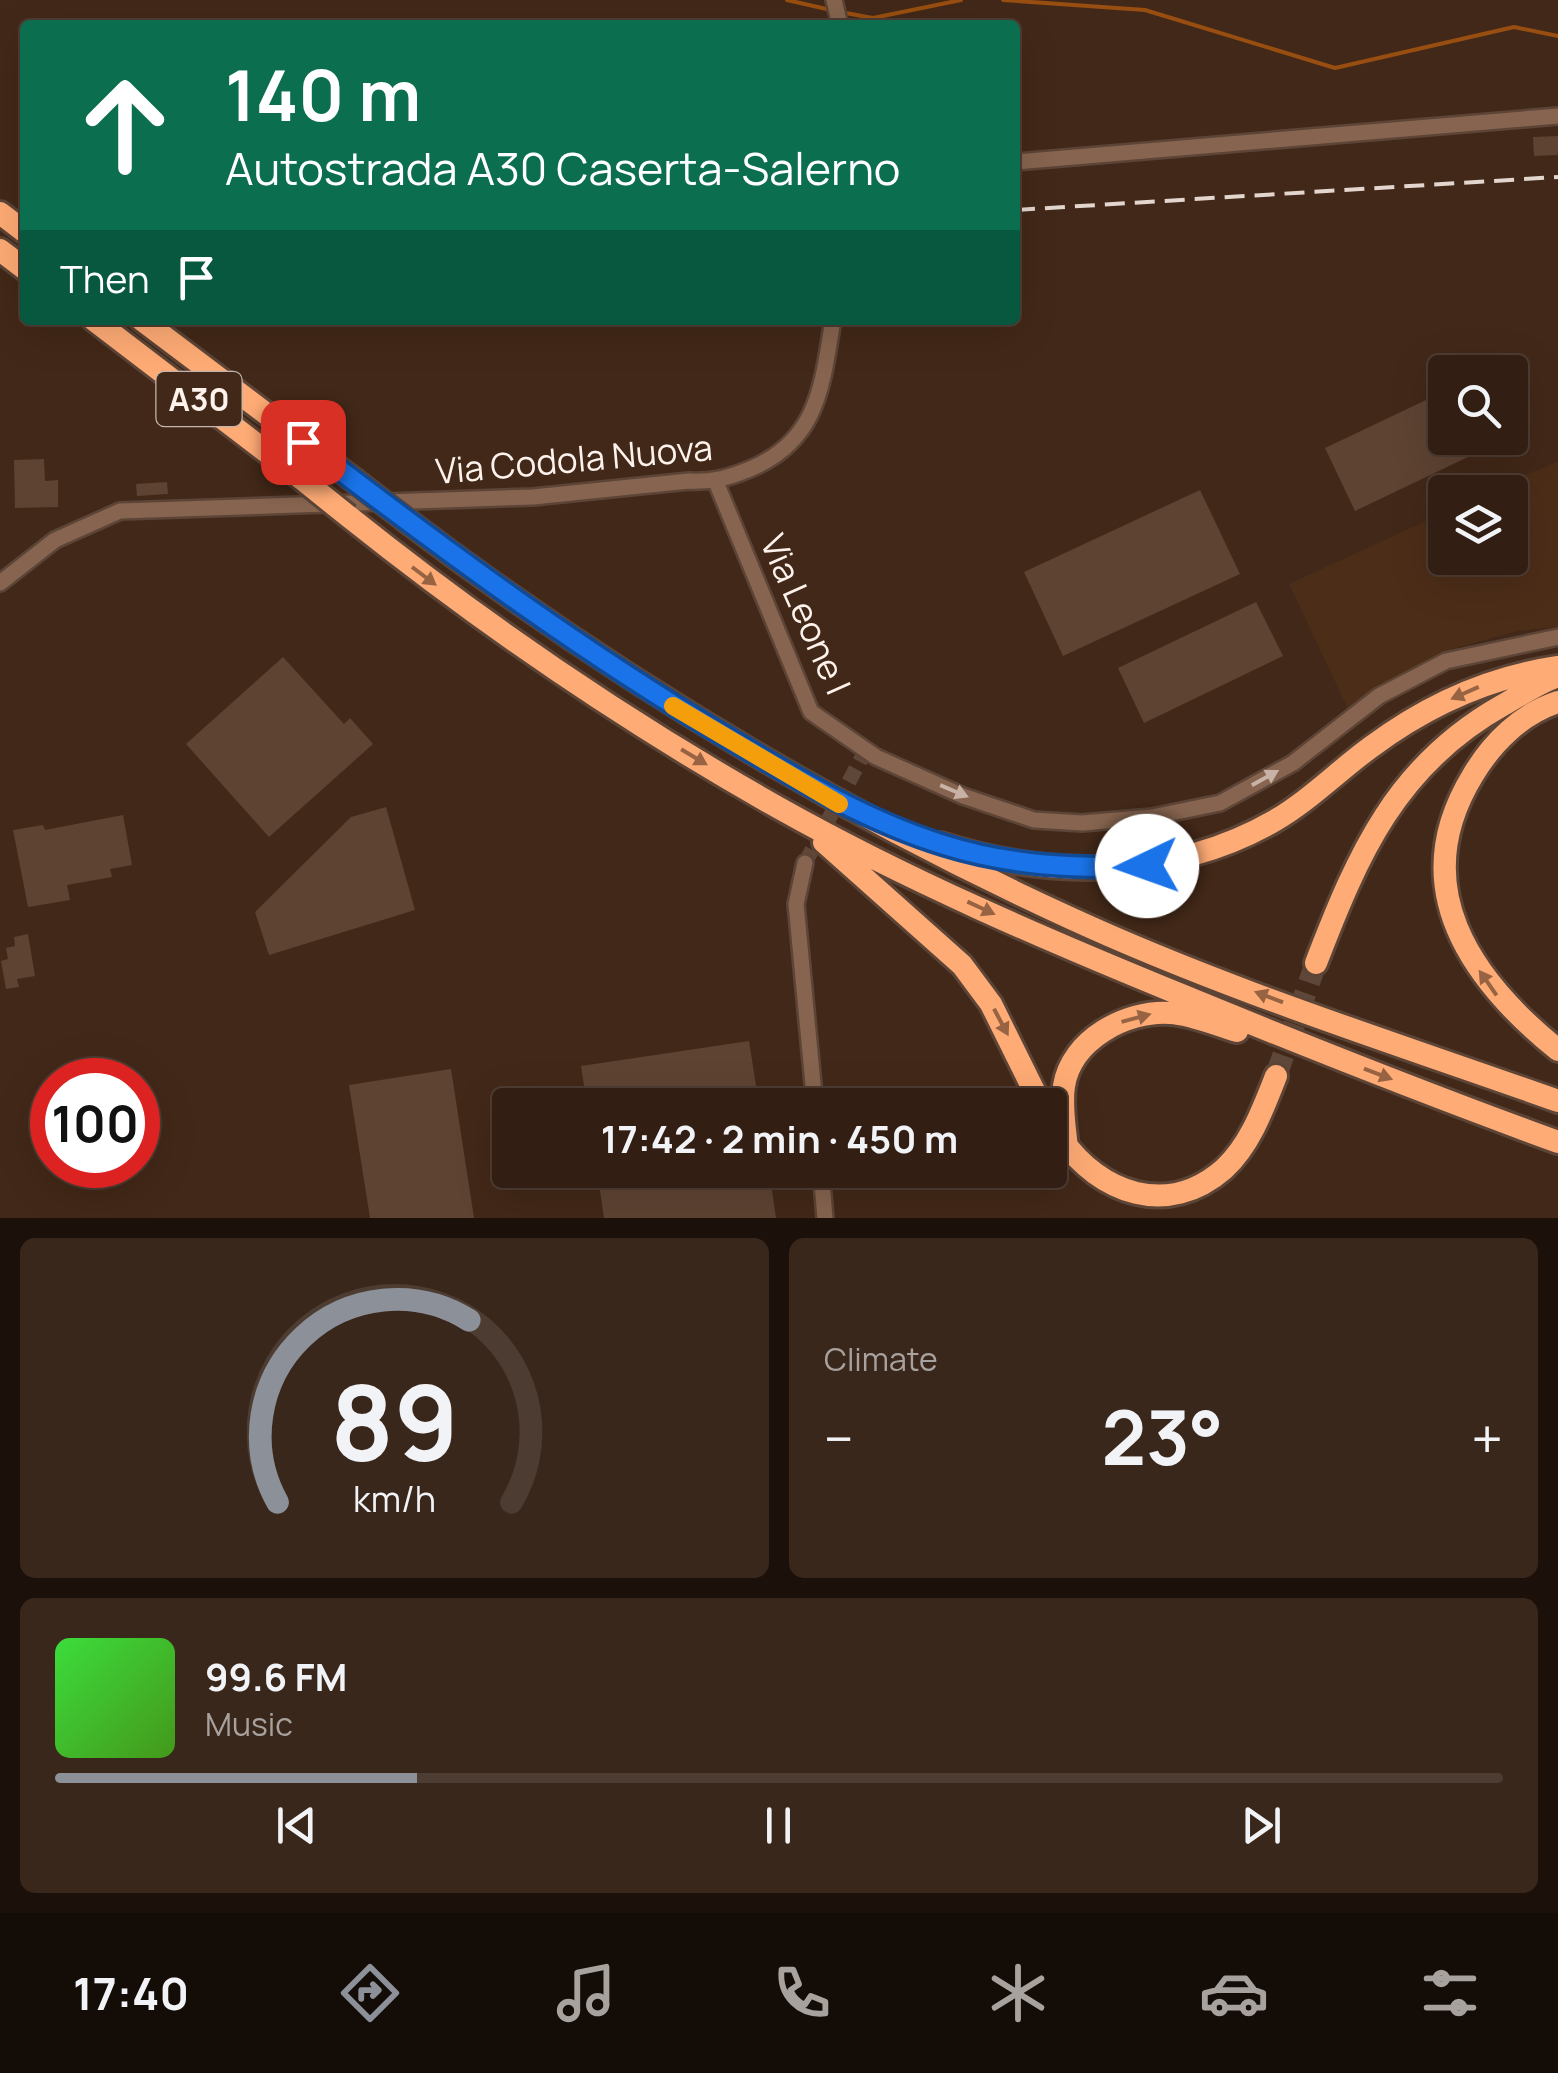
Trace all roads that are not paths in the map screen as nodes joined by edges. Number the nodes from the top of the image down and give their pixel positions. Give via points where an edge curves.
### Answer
1 (1558, 116) edge
2 (1020, 162) edge
3 (0, 213) edge
4 (20, 228) edge
5 (0, 250) edge
6 (20, 265) edge
7 (101, 325) edge
8 (149, 325) edge
9 (832, 325) edge
10 (716, 482) junction
11 (0, 583) edge
12 (1558, 638) edge
13 (1558, 667) edge
14 (1558, 676) edge
15 (1558, 690) edge
16 (1510, 701) junction
17 (1558, 702) edge
18 (782, 810) junction
19 (850, 811) junction
20 (806, 863) tunnel mouth
21 (1316, 963) tunnel mouth
22 (1558, 1050) edge
23 (1341, 1060) junction
24 (1276, 1076) tunnel mouth
25 (813, 1088) edge
26 (1033, 1088) edge
27 (1064, 1088) edge
28 (1558, 1101) edge
29 (1558, 1142) edge
30 (1067, 1148) edge
31 (822, 1188) edge
32 (825, 1218) edge

1 - 2 street
3 - 4 highway
5 - 6 highway
7 -> 18 highway, A30, bridge via 427,579 640,725
8 - 19 highway, A30, bridge via 406,520 650,692
9 - 10 street, Via Codola Nuova via 823,379 801,434 768,462
10 - 11 street, Via Codola Nuova via 433,502 120,511 56,540
10 -> 12 street, Via Leone I via 810,712 866,750 1034,820 1152,818 1220,803 1292,762 1379,696 1446,661
13 -> 19 highway via 1489,682 1423,712 1272,822 1147,866 1082,870 1022,863 946,846
14 - 16 highway
15 - 16 highway
16 - 21 highway via 1433,754 1395,800 1364,848
22 -> 17 highway via 1500,1000 1459,939 1444,870 1456,810 1483,758 1506,732
18 -> 23 highway, A30 via 1068,948
18 -> 26 highway via 962,965 991,1004
28 -> 19 highway, A30 via 1070,919
20 - 25 street via 796,904
27 -> 23 highway via 1090,1041 1133,1016 1172,1012
23 -> 29 highway, A30
24 - 30 highway via 1246,1142 1196,1189 1127,1195 1094,1177
31 - 32 street

